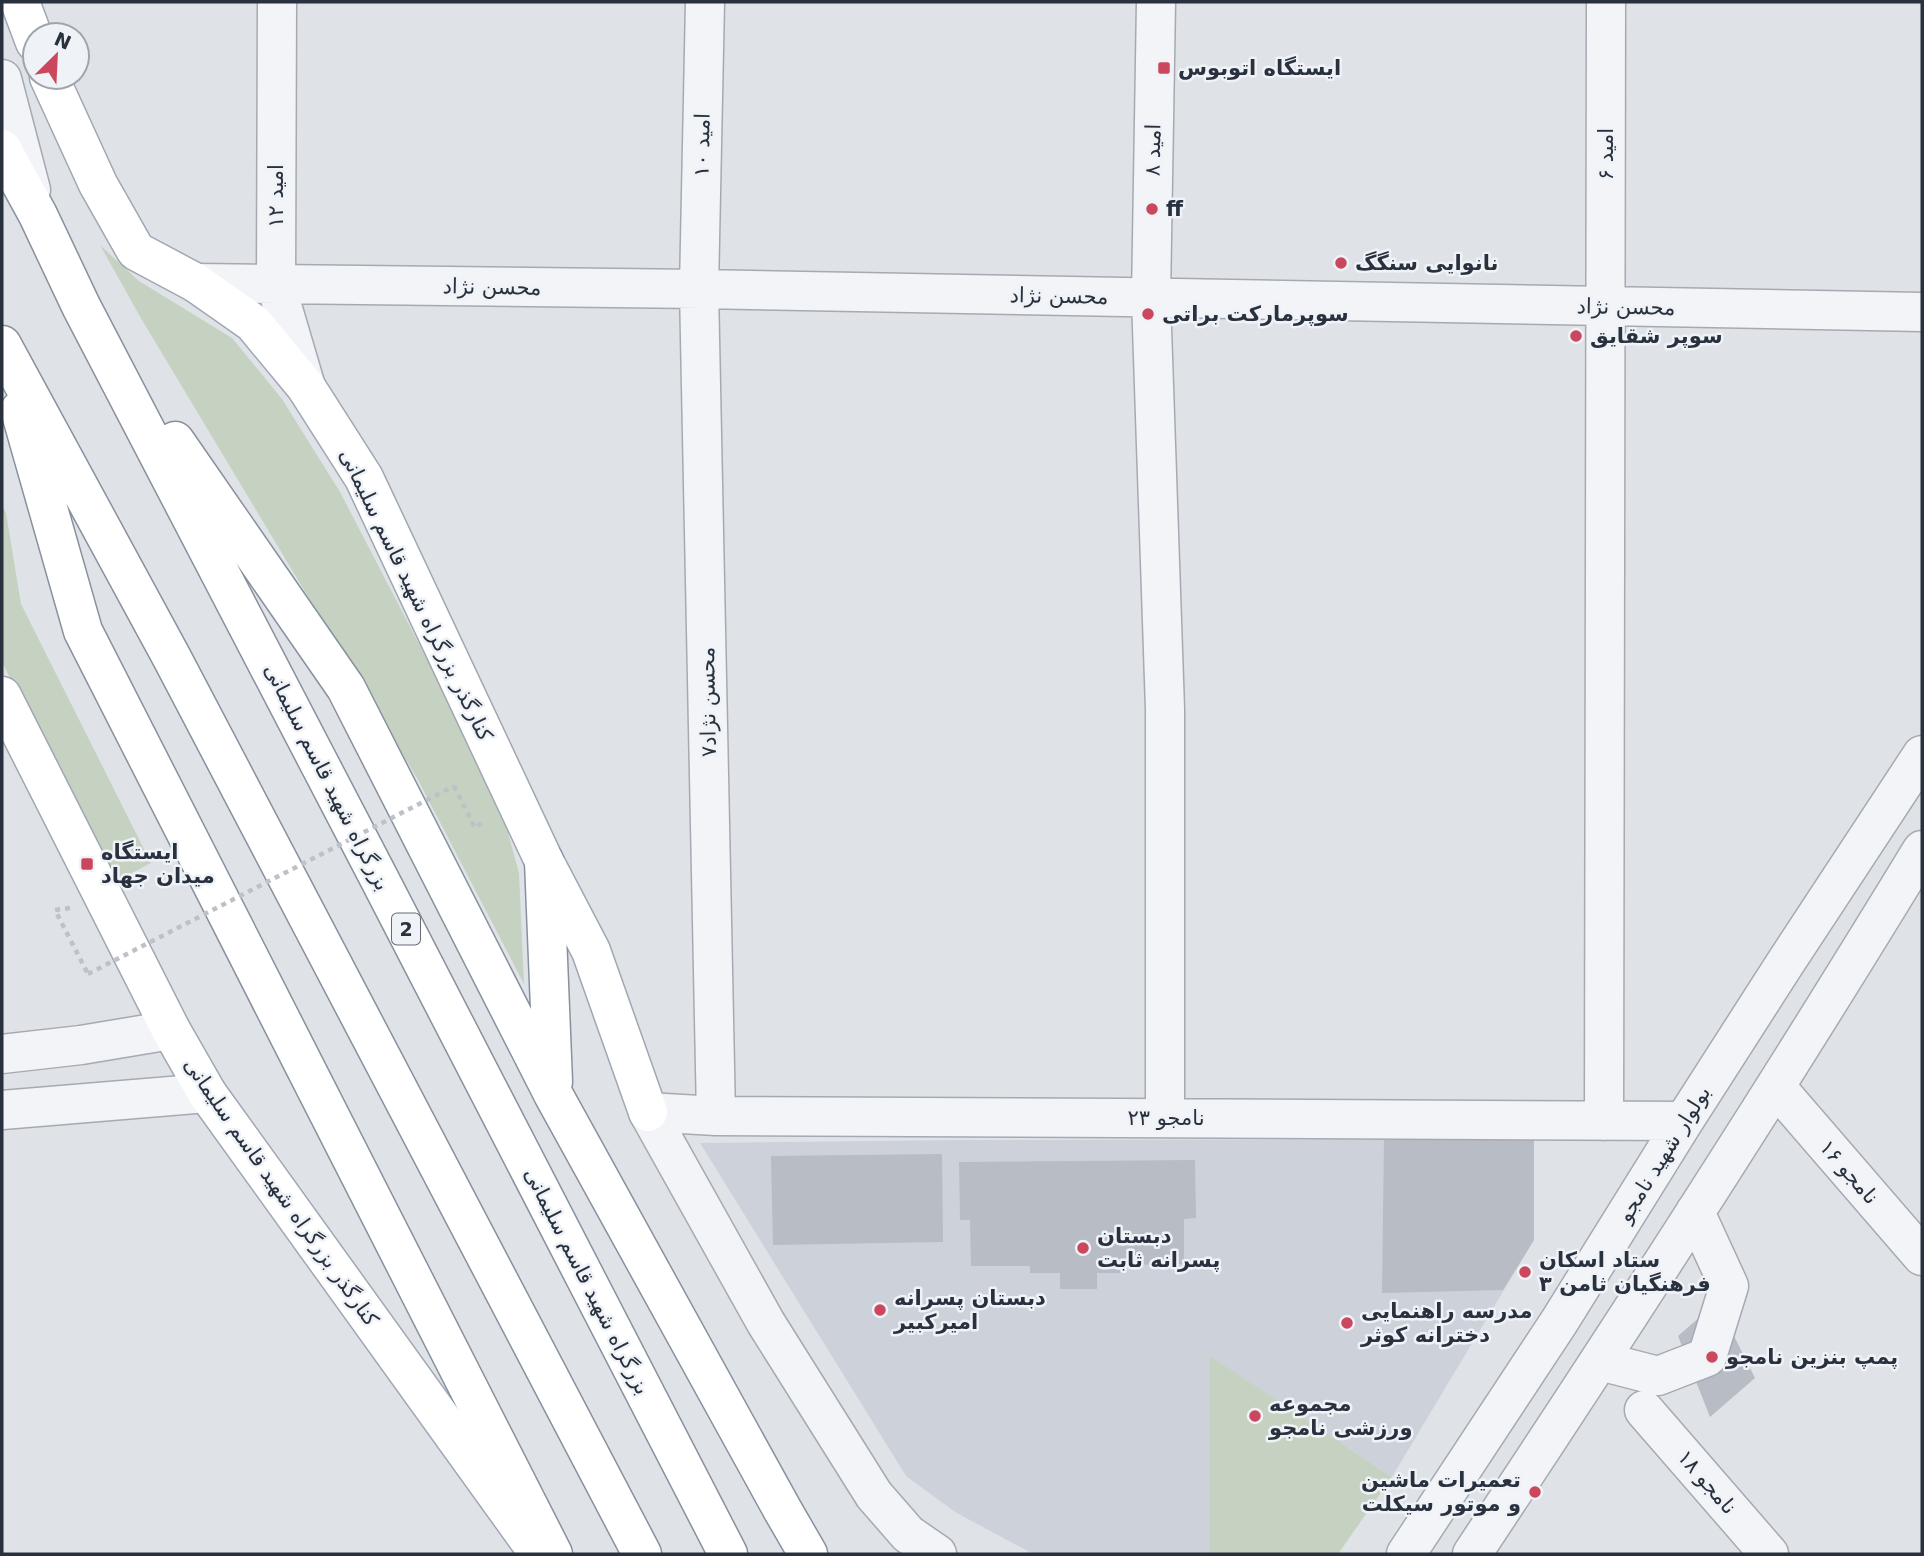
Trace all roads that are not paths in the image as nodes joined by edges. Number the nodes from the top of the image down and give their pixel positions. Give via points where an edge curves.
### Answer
1 (20, 2) edge
2 (277, 2) edge
3 (705, 2) edge
4 (1156, 2) edge
5 (1606, 2) edge
6 (27, 21) edge
7 (2, 79) edge
8 (55, 91) edge
9 (2, 149) edge
10 (38, 215) junction
11 (196, 283) junction
12 (276, 285) junction
13 (699, 289) junction
14 (1151, 298) junction
15 (81, 306) junction
16 (1605, 307) junction
17 (1922, 312) edge
18 (2, 346) edge
19 (306, 387) junction
20 (2, 696) edge
21 (1922, 755) edge
22 (1922, 850) edge
23 (544, 861) junction
24 (171, 1030) junction
25 (2, 1054) edge
26 (1776, 1087) junction
27 (207, 1093) junction
28 (553, 1094) junction
29 (2, 1110) edge
30 (648, 1112) junction
31 (716, 1116) junction
32 (1165, 1118) junction
33 (1604, 1121) junction
34 (1684, 1121) junction
35 (1695, 1212) junction
36 (1922, 1256) edge
37 (1600, 1361) junction
38 (1644, 1410) dead end
39 (782, 1509) junction
40 (539, 1554) edge
41 (554, 1554) edge
42 (642, 1554) edge
43 (728, 1554) edge
44 (808, 1554) edge
45 (823, 1554) edge
46 (937, 1554) edge
47 (1406, 1554) edge
48 (1472, 1554) edge
49 (1769, 1554) edge

1 - 6 main road
2 - 12 street, امید ۱۲
3 - 13 street, امید ۱۰
4 - 14 street, امید ۸
5 - 16 street, امید ۶
7 - 10 street
8 - 11 main road, کنارگذر بزرگراه شهید قاسم سلیمانی via 98,184 136,251
9 - 10 main road, بزرگراه شهید قاسم سلیمانی
10 - 15 main road, بزرگراه شهید قاسم سلیمانی
11 - 12 street, محسن نژاد
11 - 19 main road, کنارگذر بزرگراه شهید قاسم سلیمانی via 253,324
12 - 13 street, محسن نژاد
12 - 19 street, امید ۱۲
13 - 14 street, محسن نژاد
13 - 31 street, محسن نژاد۷
14 - 16 street, محسن نژاد
14 - 32 street, امید ۸ via 1165,709
15 - 28 main road via 346,688
15 - 43 main road, بزرگراه شهید قاسم سلیمانی / 2
16 - 17 street, محسن نژاد
16 - 33 street, امید ۶
18 - 41 main road via 83,631
18 - 42 main road via 172,658
19 - 23 main road, کنارگذر بزرگراه شهید قاسم سلیمانی via 363,478
20 - 24 main road, کنارگذر بزرگراه شهید قاسم سلیمانی
21 - 34 street, بولوار شهید نامجو
22 - 26 street
23 - 28 main road
23 - 30 main road, کنارگذر بزرگراه شهید قاسم سلیمانی via 592,951
24 - 25 street
24 - 27 main road, کنارگذر بزرگراه شهید قاسم سلیمانی
26 - 35 street
26 - 36 street, نامجو ۱۶
27 - 29 street
27 - 40 main road, کنارگذر بزرگراه شهید قاسم سلیمانی
28 - 39 main road
30 - 31 street, نامجو ۲۳
30 - 46 street via 766,1323 874,1495 908,1534
31 - 32 street, نامجو ۲۳
32 - 33 street, نامجو ۲۳
33 - 34 street, نامجو ۲۳
34 - 47 street, بولوار شهید نامجو
35 - 37 street
35 - 37 street via 1729,1286 1707,1357 1658,1376
37 - 48 street
38 - 49 street, نامجو ۱۸
39 - 44 main road
39 - 45 main road

